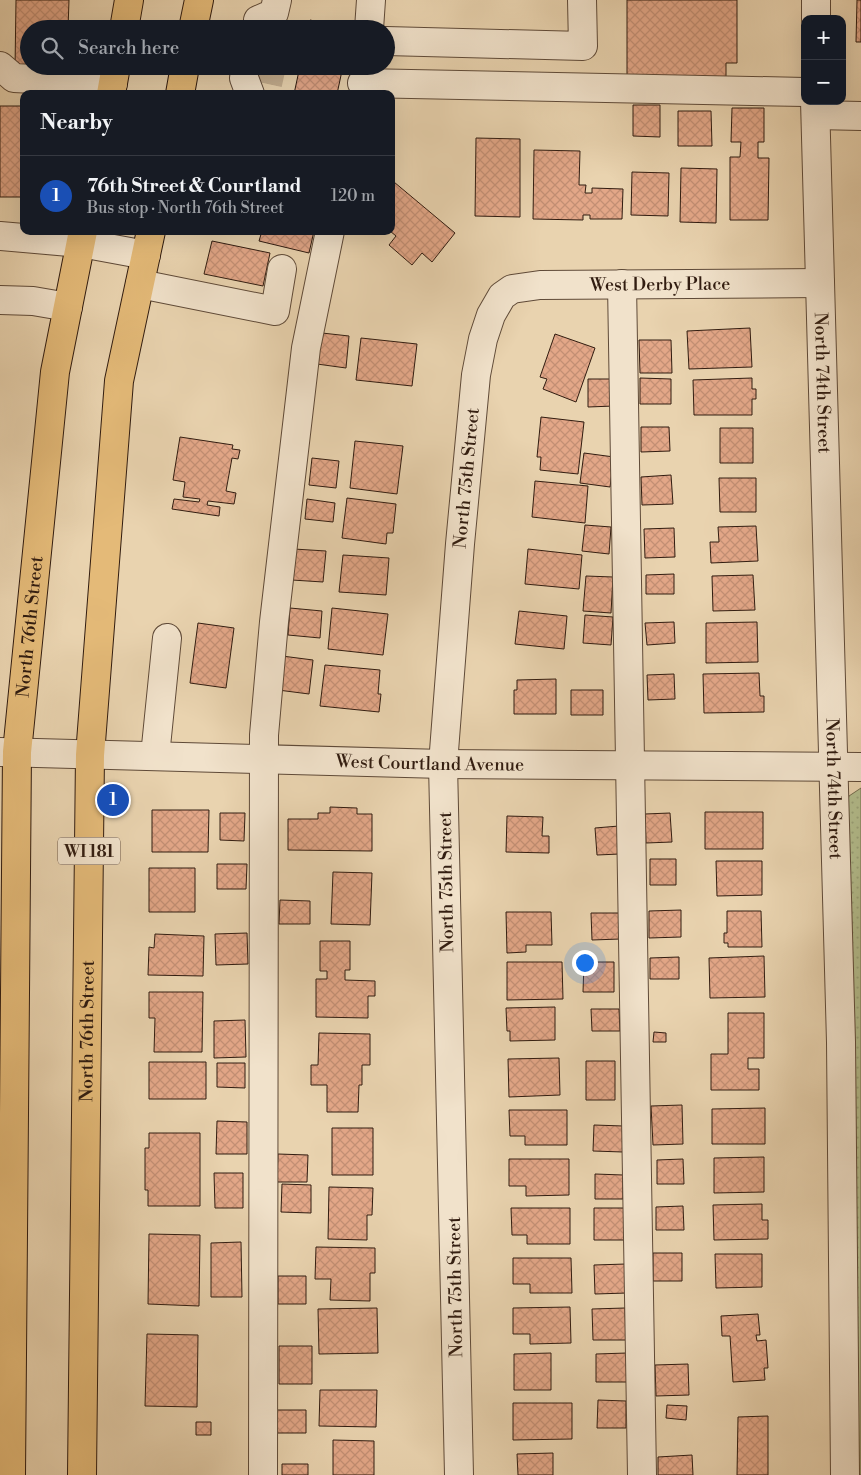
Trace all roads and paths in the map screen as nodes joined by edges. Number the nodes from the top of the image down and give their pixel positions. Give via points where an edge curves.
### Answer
1 (199, 0) edge
2 (371, 0) edge
3 (582, 0) edge
4 (816, 0) edge
5 (816, 15) edge
6 (195, 20) edge
7 (370, 20) edge
8 (395, 41) edge
9 (0, 66) edge
10 (183, 75) edge
11 (362, 81) edge
12 (113, 83) edge
13 (20, 90) edge
14 (25, 90) edge
15 (181, 90) edge
16 (0, 92) edge
17 (801, 102) edge
18 (812, 105) edge
19 (820, 105) edge
20 (861, 116) edge
21 (329, 235) edge
22 (0, 236) edge
23 (82, 237) edge
24 (148, 243) edge
25 (282, 269) dead end
26 (820, 283) junction
27 (140, 284) junction
28 (622, 284) junction
29 (502, 296) joint
30 (0, 300) edge
31 (68, 307) junction
32 (167, 638) dead end
33 (8, 752) edge
34 (90, 755) junction
35 (155, 756) junction
36 (263, 759) junction
37 (443, 764) junction
38 (632, 765) junction
39 (833, 767) junction
40 (861, 768) edge
41 (11, 1475) edge
42 (82, 1475) edge
43 (263, 1475) edge
44 (459, 1475) edge
45 (642, 1475) edge
46 (845, 1475) edge

1 - 6 main road
2 - 7 street
3 - 8 street via 583,46
4 - 5 street
9 - 12 street via 14,78
10 - 15 main road
11 - 17 street
12 - 14 street
13 - 16 street
18 - 26 street, North 74th Street
19 - 20 street
21 - 36 street via 306,348 266,695
22 - 23 street
23 - 24 street
23 - 31 main road, North 76th Street
24 - 27 main road, North 76th Street / WI 181
25 - 27 street via 275,311
26 - 28 street, West Derby Place
26 - 39 street, North 74th Street
27 - 34 main road, North 76th Street / WI 181 via 119,381
28 - 29 street, West Derby Place via 540,285 512,289
28 - 38 street
29 - 37 street, North 75th Street via 483,339 476,375
30 - 31 street
31 - 33 main road, North 76th Street via 55,372
32 - 35 street
33 - 34 street, West Courtland Avenue
33 - 41 main road, North 76th Street
34 - 35 street, West Courtland Avenue
34 - 42 main road, North 76th Street / WI 181
35 - 36 street, West Courtland Avenue
36 - 37 street, West Courtland Avenue
36 - 43 street
37 - 38 street, West Courtland Avenue
37 - 44 street, North 75th Street
38 - 39 street, West Courtland Avenue
38 - 45 street
39 - 40 street, West Courtland Avenue
39 - 46 street, North 74th Street via 841,1042

